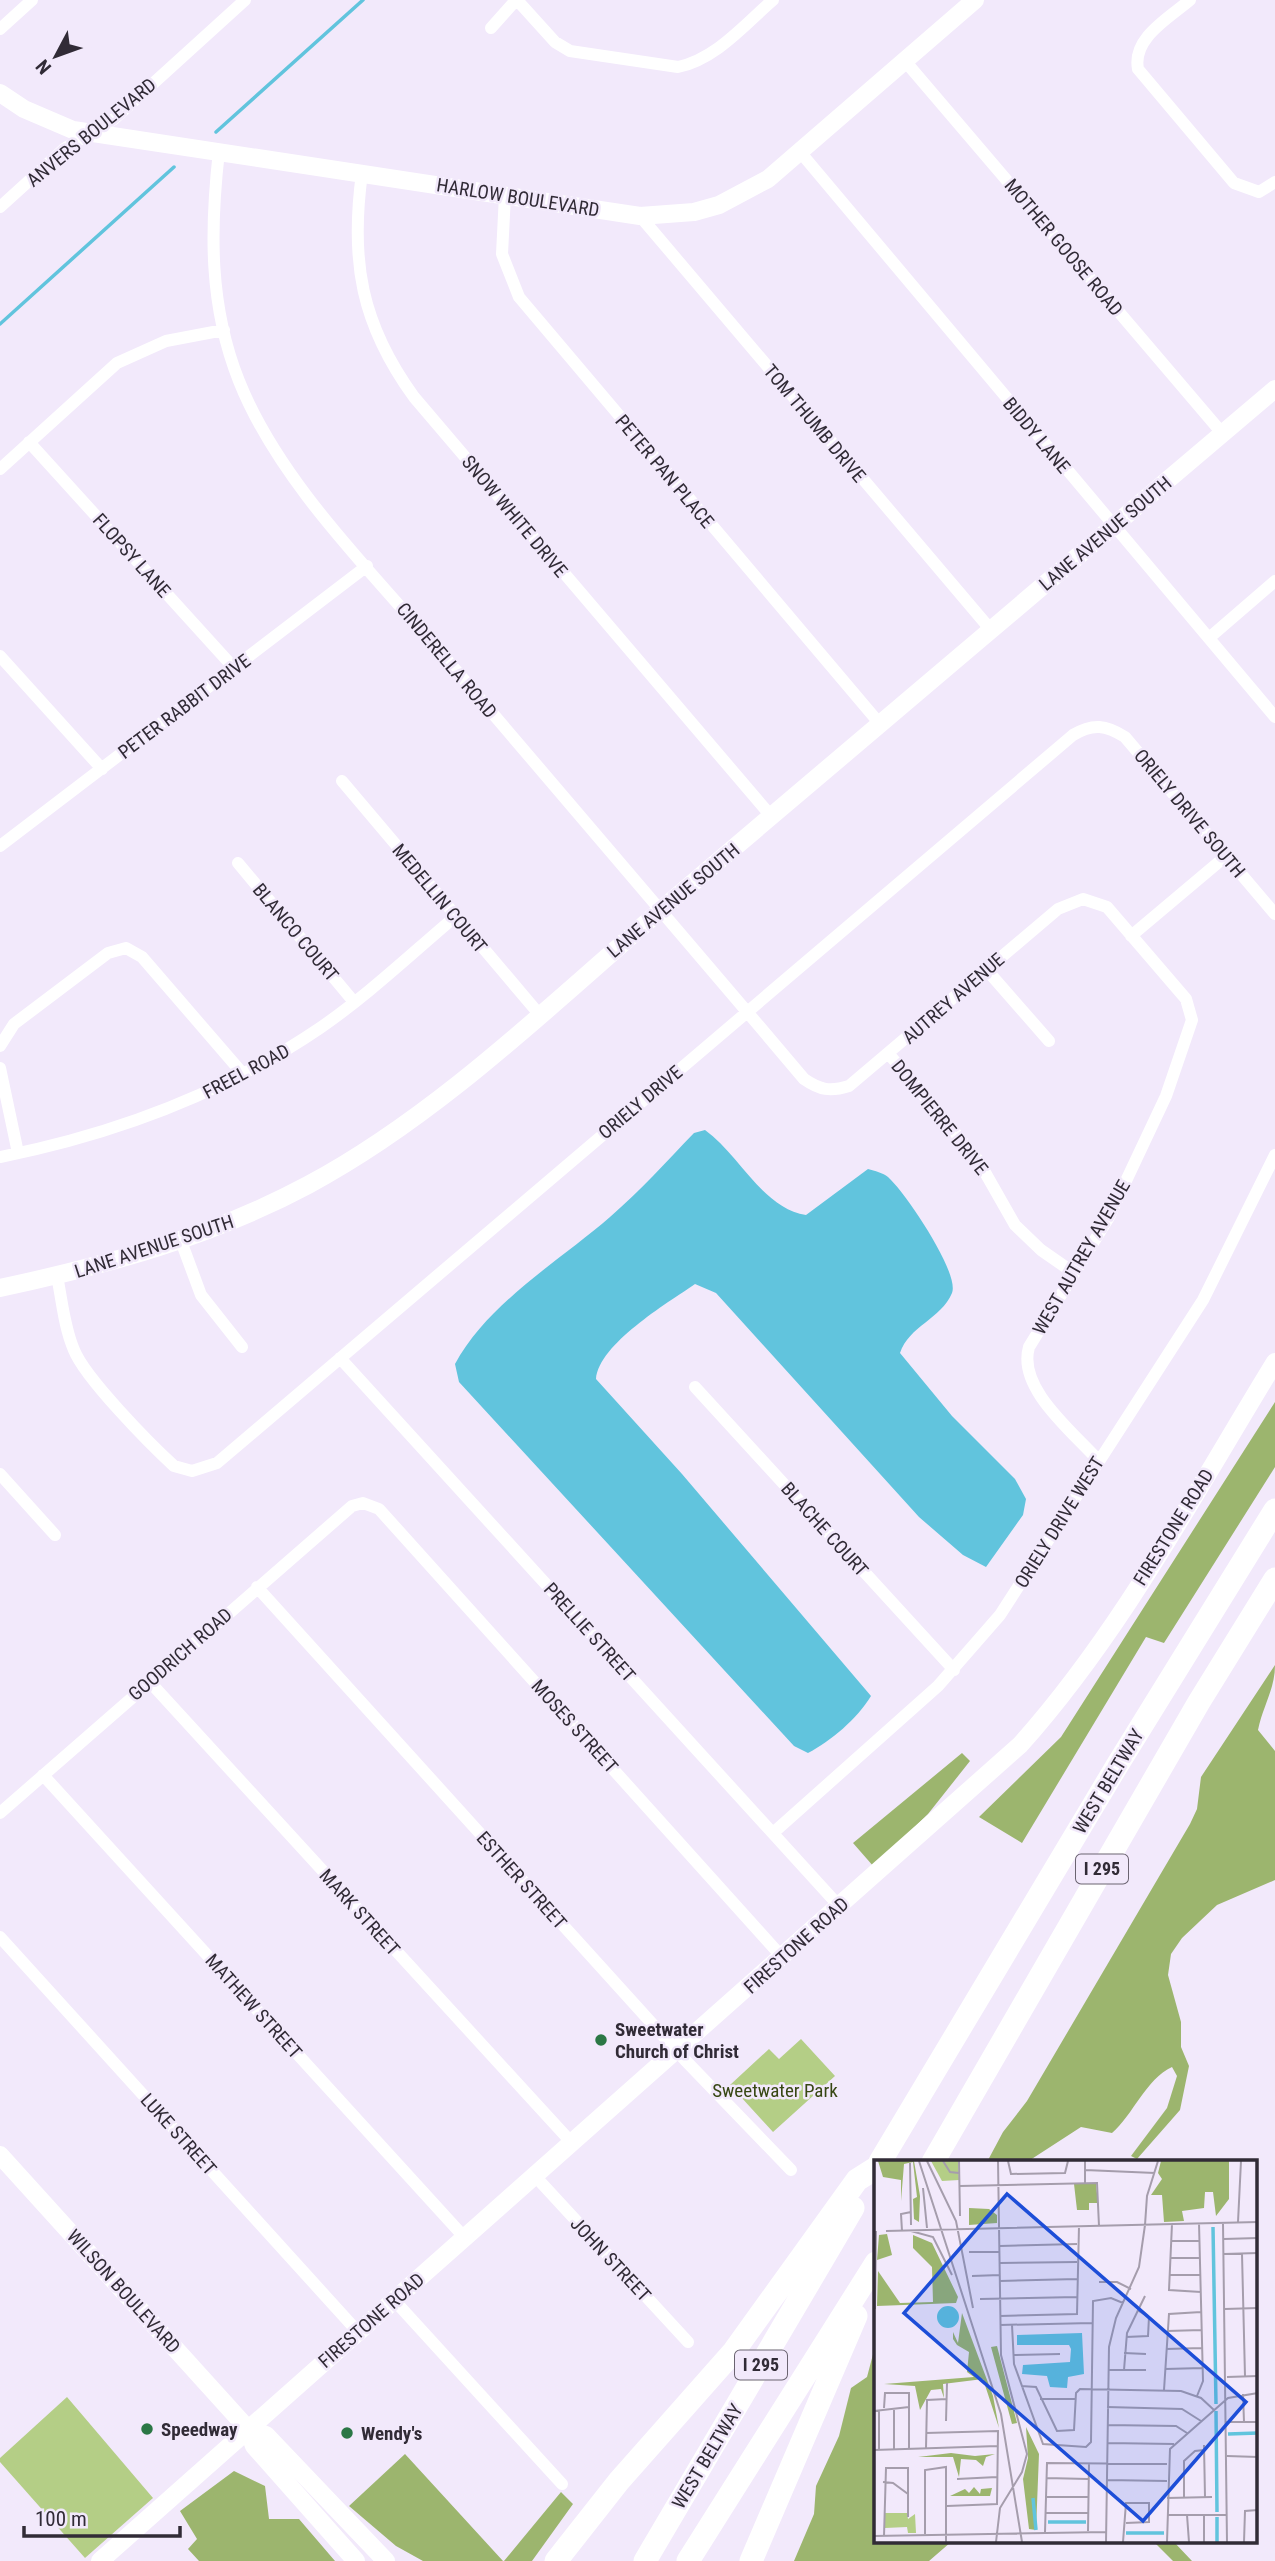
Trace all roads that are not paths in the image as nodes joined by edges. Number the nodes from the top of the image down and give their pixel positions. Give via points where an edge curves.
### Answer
1 (32, 0) edge
2 (245, 0) edge
3 (517, 0) edge
4 (772, 0) edge
5 (975, 0) edge
6 (1190, 0) edge
7 (223, 1) edge
8 (232, 11) junction
9 (491, 28) dead end
10 (0, 29) edge
11 (905, 61) junction
12 (0, 93) edge
13 (92, 132) junction
14 (219, 151) junction
15 (800, 153) junction
16 (362, 173) junction
17 (1275, 182) edge
18 (505, 195) junction
19 (0, 207) edge
20 (640, 216) junction
21 (224, 330) junction
22 (1275, 388) edge
23 (1222, 433) junction
24 (29, 442) junction
25 (0, 469) edge
26 (1113, 526) junction
27 (367, 566) junction
28 (1275, 581) edge
29 (991, 630) junction
30 (1209, 638) junction
31 (0, 656) edge
32 (234, 668) junction
33 (1275, 717) edge
34 (880, 724) junction
35 (1096, 726) joint
36 (102, 769) junction
37 (342, 781) dead end
38 (771, 816) junction
39 (0, 846) edge
40 (1226, 856) junction
41 (238, 863) dead end
42 (660, 911) junction
43 (1275, 914) edge
44 (456, 916) junction
45 (1131, 936) junction
46 (986, 969) junction
47 (354, 1002) junction
48 (747, 1012) junction
49 (540, 1014) junction
50 (1049, 1041) dead end
51 (0, 1046) edge
52 (888, 1053) junction
53 (0, 1068) edge
54 (243, 1074) junction
55 (833, 1091) joint
56 (18, 1153) junction
57 (1275, 1155) edge
58 (0, 1157) edge
59 (181, 1241) junction
60 (1074, 1273) junction
61 (57, 1276) junction
62 (0, 1288) edge
63 (242, 1347) dead end
64 (340, 1358) junction
65 (1275, 1362) edge
66 (695, 1387) dead end
67 (1098, 1460) junction
68 (0, 1474) edge
69 (363, 1503) joint
70 (1275, 1510) edge
71 (55, 1535) dead end
72 (1275, 1579) edge
73 (257, 1587) junction
74 (954, 1670) junction
75 (149, 1681) junction
76 (43, 1775) junction
77 (0, 1813) edge
78 (773, 1833) junction
79 (839, 1906) junction
80 (0, 1937) edge
81 (782, 1957) junction
82 (676, 2050) junction
83 (572, 2143) junction
84 (0, 2155) edge
85 (881, 2160) edge
86 (934, 2160) edge
87 (791, 2170) dead end
88 (874, 2170) edge
89 (874, 2172) edge
90 (535, 2176) junction
91 (465, 2238) junction
92 (874, 2269) edge
93 (874, 2271) edge
94 (394, 2300) junction
95 (358, 2332) junction
96 (688, 2342) dead end
97 (248, 2428) junction
98 (562, 2484) dead end
99 (100, 2561) edge
100 (356, 2561) edge
101 (386, 2561) edge
102 (555, 2561) edge
103 (645, 2561) edge
104 (688, 2561) edge
105 (751, 2561) edge

1 - 10 street
2 - 8 street, ANVERS BOULEVARD
3 - 4 street via 555,43 570,51 678,67 710,54
3 - 9 street
5 - 11 street, HARLOW BOULEVARD
6 - 17 street via 1142,41 1136,57 1138,69 1234,183 1258,192
7 - 8 street
8 - 13 street, ANVERS BOULEVARD via 114,119
11 - 15 street, HARLOW BOULEVARD
11 - 23 street, MOTHER GOOSE ROAD
12 - 13 street, HARLOW BOULEVARD via 49,122
13 - 14 street, HARLOW BOULEVARD
13 - 19 street, ANVERS BOULEVARD via 64,149
14 - 16 street, HARLOW BOULEVARD
14 - 21 street, CINDERELLA ROAD via 211,247
15 - 20 street, HARLOW BOULEVARD via 768,179 719,205
15 - 26 street, BIDDY LANE
16 - 18 street, HARLOW BOULEVARD
16 - 38 street, SNOW WHITE DRIVE via 356,250 369,316 386,357 414,397
18 - 20 street, HARLOW BOULEVARD
18 - 34 street, PETER PAN PLACE via 502,254 519,297
20 - 29 street, TOM THUMB DRIVE
21 - 24 street via 166,341 134,353 105,372
21 - 27 street, CINDERELLA ROAD via 239,380 273,448
22 - 23 street, LANE AVENUE SOUTH
23 - 26 street, LANE AVENUE SOUTH
24 - 25 street
24 - 32 street, FLOPSY LANE
26 - 29 street, LANE AVENUE SOUTH
26 - 30 street, BIDDY LANE
27 - 32 street, PETER RABBIT DRIVE
27 - 42 street, CINDERELLA ROAD
28 - 30 street
29 - 34 street, LANE AVENUE SOUTH
30 - 33 street, BIDDY LANE
31 - 36 street
32 - 36 street, PETER RABBIT DRIVE
34 - 38 street, LANE AVENUE SOUTH
35 - 40 street, ORIELY DRIVE SOUTH via 1125,737
35 - 48 street, ORIELY DRIVE via 1073,735
36 - 39 street, PETER RABBIT DRIVE
37 - 44 street, MEDELLIN COURT
38 - 42 street, LANE AVENUE SOUTH
40 - 43 street, ORIELY DRIVE SOUTH
40 - 45 street
41 - 47 street, BLANCO COURT
42 - 48 street, CINDERELLA ROAD
42 - 49 street, LANE AVENUE SOUTH
44 - 47 street, FREEL ROAD
44 - 49 street, MEDELLIN COURT
45 - 46 street, AUTREY AVENUE via 1107,907 1083,899 1072,901
45 - 60 street, WEST AUTREY AVENUE via 1186,999 1190,1032 1166,1096 1109,1217
46 - 50 street
46 - 52 street, AUTREY AVENUE
47 - 54 street, FREEL ROAD via 290,1048
48 - 55 street, CINDERELLA ROAD via 804,1079
48 - 64 street, ORIELY DRIVE
49 - 59 street, LANE AVENUE SOUTH via 435,1101 354,1158 273,1203
51 - 54 street via 14,1024 107,953 126,948 142,957
52 - 55 street, AUTREY AVENUE via 849,1086
52 - 60 street, DOMPIERRE DRIVE via 978,1160 1015,1224
53 - 56 street
54 - 56 street, FREEL ROAD via 135,1122
56 - 58 street, FREEL ROAD
57 - 67 street, ORIELY DRIVE WEST via 1203,1300
59 - 61 street, LANE AVENUE SOUTH
59 - 63 street via 201,1295
60 - 67 street, WEST AUTREY AVENUE via 1029,1347 1026,1369 1035,1390
61 - 62 street, LANE AVENUE SOUTH
61 - 64 street, ORIELY DRIVE via 69,1335 80,1362 165,1458 183,1469 204,1469 217,1462
64 - 78 street, PRELLIE STREET
65 - 79 street, FIRESTONE ROAD via 1110,1630 1055,1706 988,1775
66 - 74 street, BLACHE COURT
67 - 74 street, ORIELY DRIVE WEST via 1000,1615
68 - 71 street
69 - 73 street, GOODRICH ROAD via 352,1506
69 - 81 street, MOSES STREET via 379,1509
70 - 85 highway, WEST BELTWAY / I 295
72 - 86 highway, WEST BELTWAY / I 295
73 - 75 street, GOODRICH ROAD
73 - 82 street, ESTHER STREET
74 - 78 street, ORIELY DRIVE WEST
75 - 76 street, GOODRICH ROAD
75 - 83 street, MARK STREET
76 - 77 street, GOODRICH ROAD
76 - 91 street, MATHEW STREET
78 - 79 street, PRELLIE STREET
79 - 81 street, FIRESTONE ROAD
80 - 95 street, LUKE STREET
81 - 82 street, FIRESTONE ROAD
82 - 83 street, FIRESTONE ROAD
82 - 87 street, ESTHER STREET
83 - 90 street, FIRESTONE ROAD
84 - 97 street, WILSON BOULEVARD
88 - 102 highway via 857,2180 734,2351
89 - 103 highway, WEST BELTWAY / I 295
90 - 91 street, FIRESTONE ROAD
90 - 96 street, JOHN STREET
91 - 94 street, FIRESTONE ROAD
92 - 104 highway, WEST BELTWAY / I 295
93 - 105 highway
94 - 95 street, FIRESTONE ROAD
94 - 98 street
95 - 97 street, FIRESTONE ROAD
97 - 99 street, FIRESTONE ROAD
97 - 100 street, WILSON BOULEVARD via 254,2446
97 - 101 street, WILSON BOULEVARD via 265,2435

